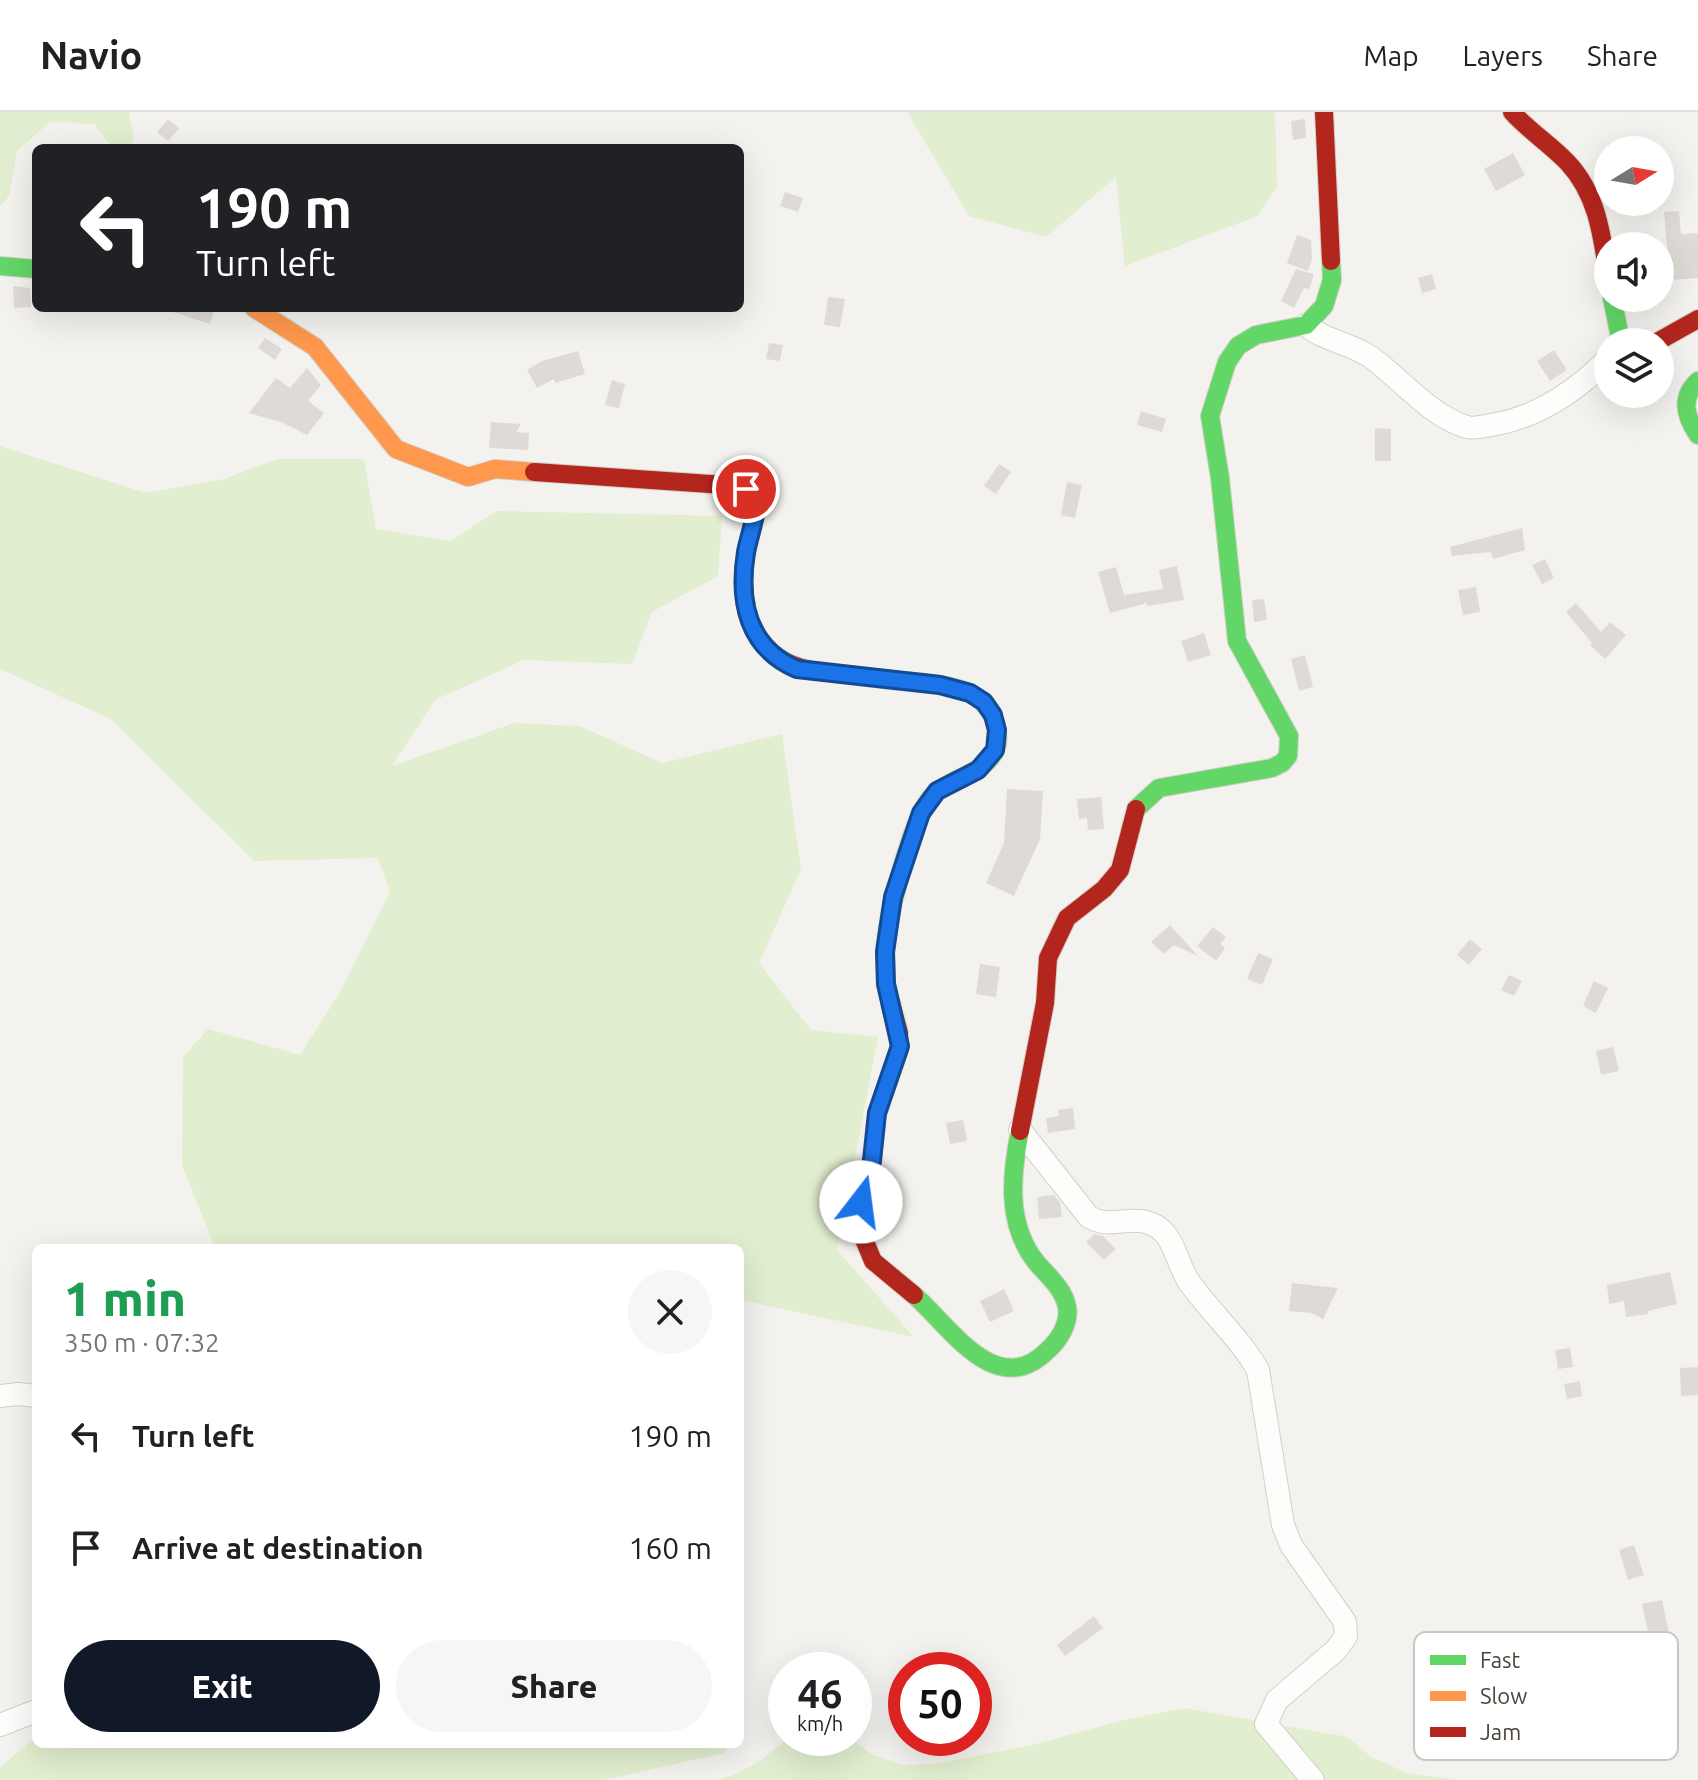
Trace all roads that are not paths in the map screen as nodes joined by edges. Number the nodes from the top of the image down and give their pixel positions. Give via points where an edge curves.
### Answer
1 (1324, 112) edge
2 (1512, 112) edge
3 (1601, 232) edge
4 (0, 266) edge
5 (32, 269) edge
6 (260, 312) edge
7 (1698, 319) edge
8 (1306, 325) junction
9 (1674, 332) edge
10 (1594, 374) edge
11 (1698, 381) edge
12 (1698, 435) edge
13 (1020, 1130) junction
14 (0, 1396) edge
15 (32, 1396) edge
16 (32, 1713) edge
17 (0, 1725) edge
18 (1313, 1780) edge

1 - 8 main road via 1332,280 1324,306
2 - 3 main road via 1569,164 1590,192
4 - 5 main road
6 - 13 main road via 315,347 396,449 468,477 495,469 746,489 756,503 742,586 748,619 778,661 797,669 940,685 984,702 997,730 995,750 978,770 937,791 921,813 893,897 886,984 900,1046 877,1113 859,1223 873,1263 968,1349 992,1366 1011,1369 1042,1356 1061,1337 1067,1314 1065,1299 1022,1239 1012,1171
7 - 9 main road
8 - 10 street via 1319,336 1368,355 1436,411 1469,428 1504,423 1551,405
8 - 13 main road via 1256,335 1238,346 1227,362 1210,416 1237,641 1289,736 1288,759 1272,768 1159,788 1135,810 1120,870 1067,918 1048,958 1045,1003
11 - 12 main road via 1685,404
13 - 18 street via 1089,1217 1101,1224 1139,1219 1168,1237 1189,1282 1258,1370 1283,1525 1291,1545 1345,1622 1346,1636 1336,1650 1277,1700 1266,1724
14 - 15 street
16 - 17 street

